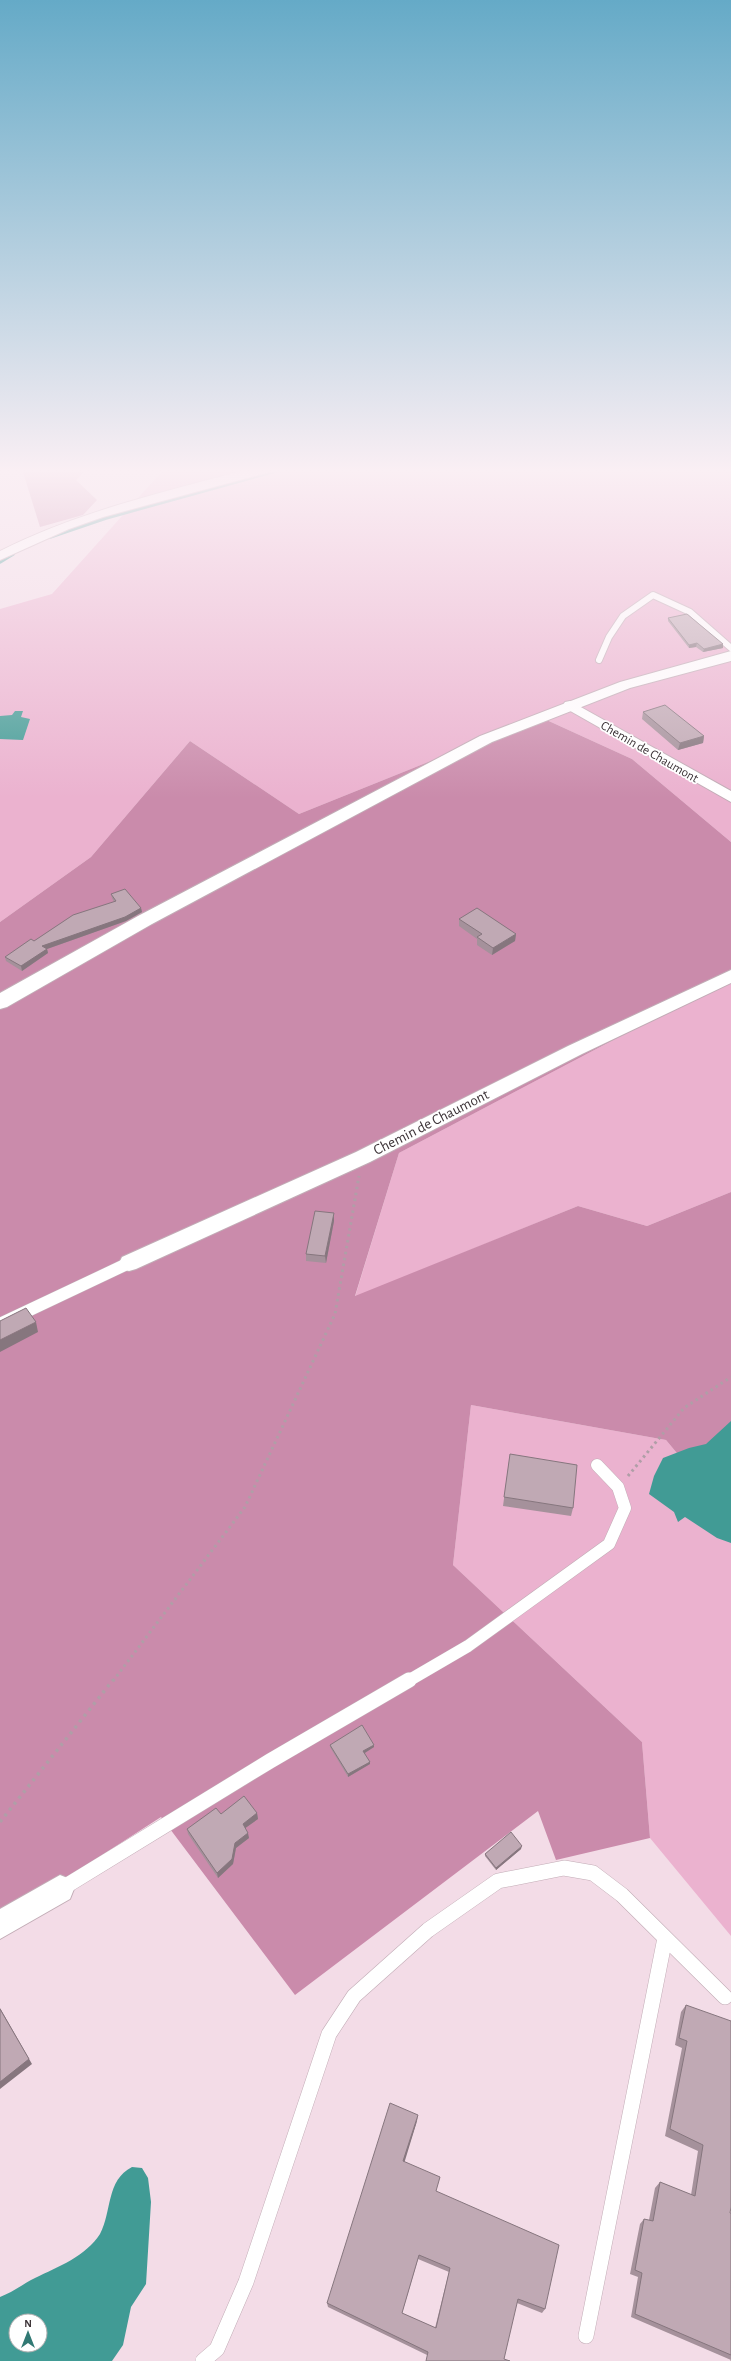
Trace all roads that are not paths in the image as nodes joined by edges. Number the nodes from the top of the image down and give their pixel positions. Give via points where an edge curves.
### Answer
1 (731, 648) edge
2 (731, 656) edge
3 (599, 660) dead end
4 (570, 705) junction
5 (731, 797) edge
6 (731, 976) edge
7 (0, 1002) edge
8 (129, 1263) joint
9 (0, 1324) edge
10 (597, 1465) dead end
11 (60, 1889) joint
12 (0, 1925) edge
13 (665, 1938) junction
14 (725, 1997) dead end
15 (586, 2336) dead end
16 (203, 2361) edge

1 - 3 lane via 690,612 653,596 622,616
2 - 4 street via 625,685
4 - 5 street, Chemin de Chaumont
4 - 7 street via 486,739 145,920
6 - 8 street, Chemin de Chaumont via 576,1050 363,1157
8 - 9 lane
10 - 11 lane via 618,1487 625,1508 609,1544 468,1646 270,1761
11 - 12 street
13 - 14 lane
13 - 15 lane
13 - 16 lane via 622,1896 593,1873 564,1868 498,1881 428,1930 354,1996 329,2034 246,2282 217,2349

